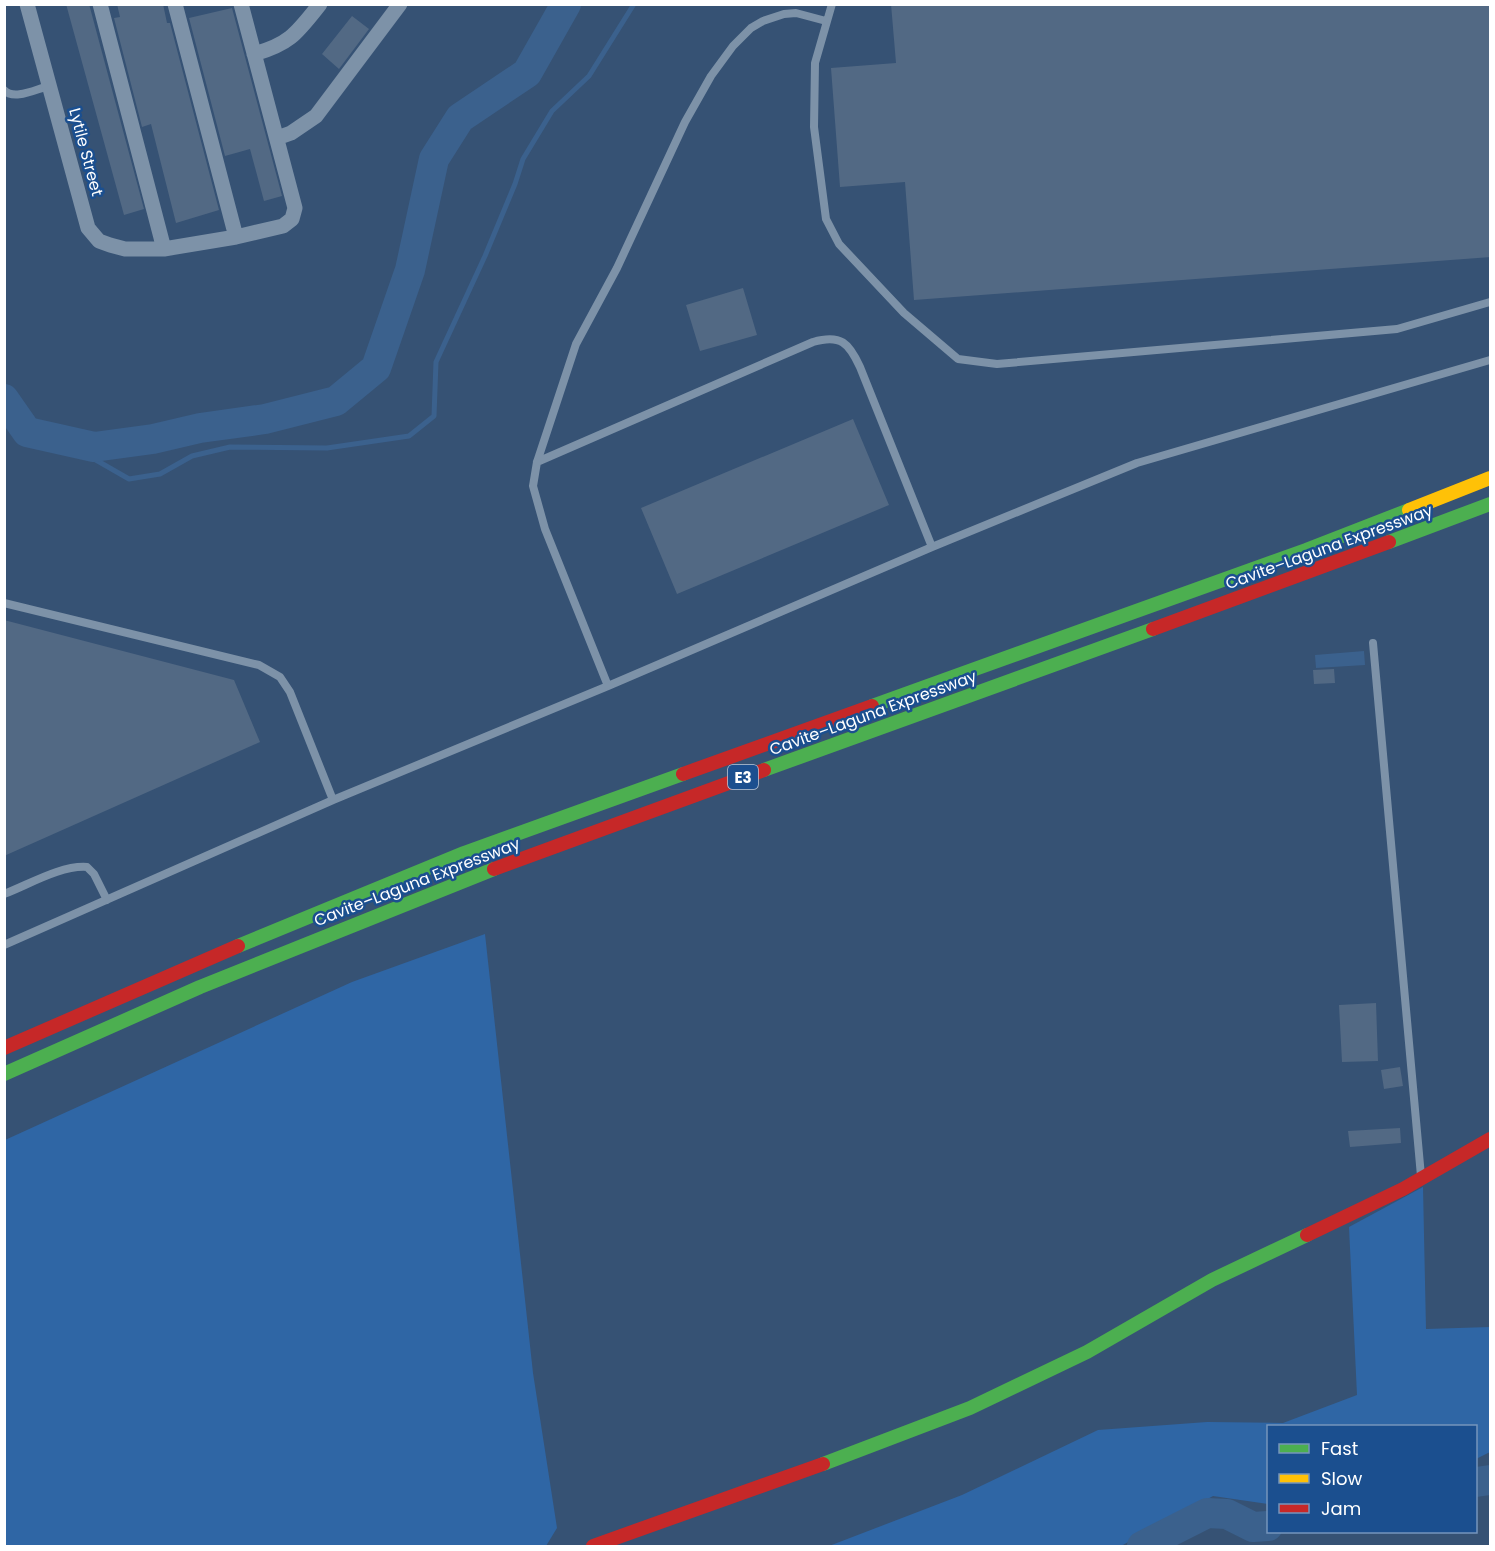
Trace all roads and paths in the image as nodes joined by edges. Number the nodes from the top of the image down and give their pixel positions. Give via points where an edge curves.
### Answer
1 (27, 4) edge
2 (100, 4) edge
3 (175, 4) edge
4 (241, 4) edge
5 (320, 4) edge
6 (400, 4) edge
7 (832, 4) edge
8 (826, 21) junction
9 (254, 54) junction
10 (49, 86) junction
11 (4, 90) edge
12 (277, 138) junction
13 (236, 237) junction
14 (164, 249) junction
15 (1491, 302) edge
16 (1491, 360) edge
17 (537, 462) junction
18 (1491, 478) edge
19 (1491, 504) edge
20 (932, 547) junction
21 (4, 603) edge
22 (1373, 643) dead end
23 (608, 687) junction
24 (333, 800) junction
25 (4, 894) edge
26 (107, 900) junction
27 (4, 945) edge
28 (4, 1048) edge
29 (4, 1074) edge
30 (1491, 1139) edge
31 (1421, 1178) junction
32 (593, 1546) edge

1 - 10 street, Lytile Street
2 - 14 street
3 - 13 street
4 - 9 street
5 - 9 street via 296,35 281,46
6 - 12 street via 316,117
7 - 8 lane
8 - 15 lane via 815,63 814,126 826,219 839,244 904,313 958,359 997,364 1397,329
8 - 17 lane via 796,13 763,21 733,46 711,76 576,344
9 - 12 street
10 - 11 lane via 15,95
10 - 14 street, Lytile Street via 88,228 99,241 125,249
12 - 13 street, Lytile Street via 295,208 292,219 283,226
13 - 14 street, Lytile Street
16 - 20 lane via 1137,463
17 - 20 lane via 813,342 839,340 847,344 860,367
17 - 23 lane via 533,486 545,529
18 - 28 main road, Cavite–Laguna Expressway / E3 via 1306,550 464,853 188,966
19 - 29 main road, Cavite–Laguna Expressway / E3 via 400,904
20 - 23 lane
21 - 24 lane via 259,665 280,677 290,692
22 - 31 lane
23 - 24 lane
24 - 26 lane
25 - 26 lane via 78,866 87,867 93,874
26 - 27 lane
30 - 31 main road
31 - 32 main road via 1212,1280 1087,1352 970,1408

